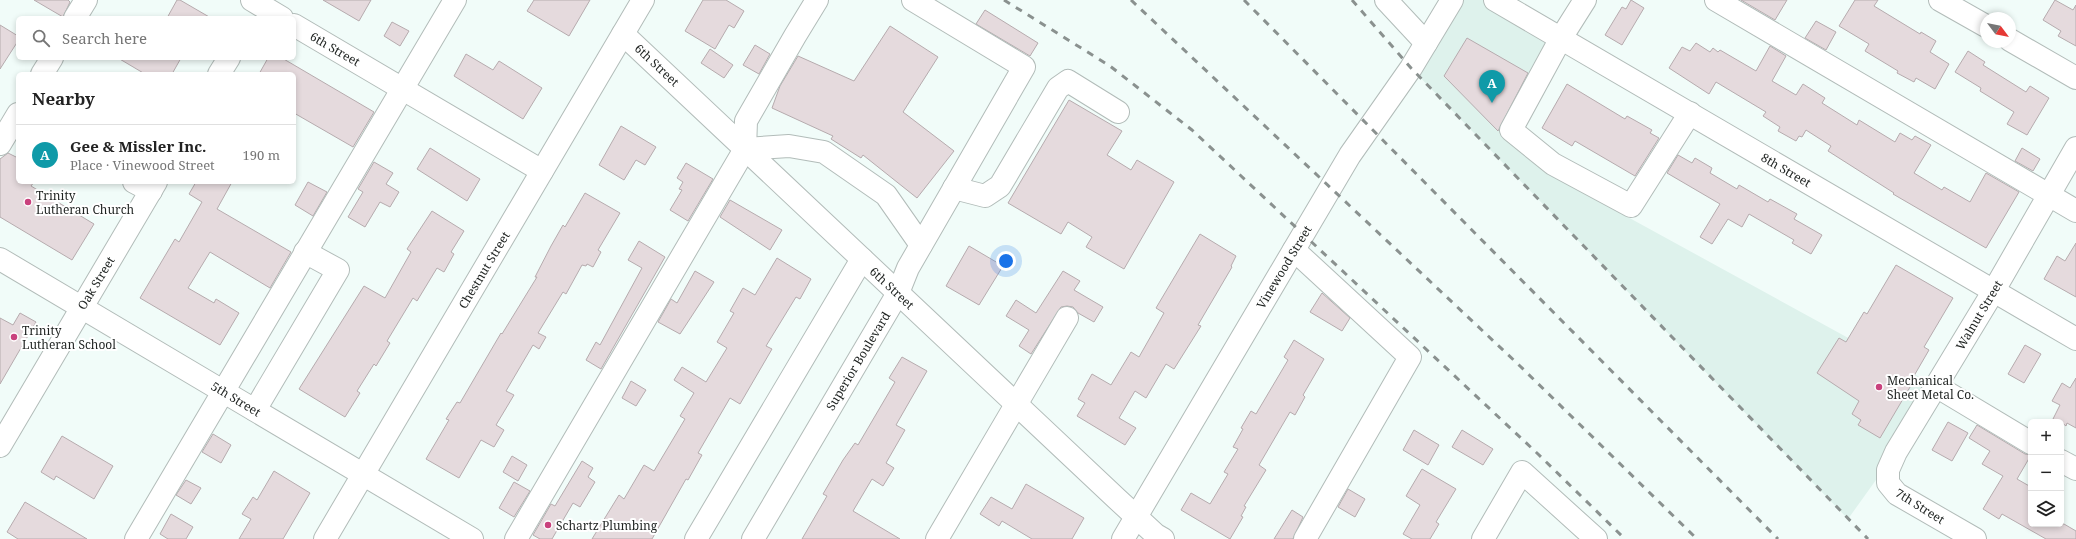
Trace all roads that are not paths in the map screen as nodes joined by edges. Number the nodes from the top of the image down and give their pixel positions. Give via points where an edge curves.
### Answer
1 (86, 0) edge
2 (455, 0) edge
3 (643, 0) edge
4 (817, 0) edge
5 (913, 0) edge
6 (1386, 0) edge
7 (1452, 0) edge
8 (1495, 0) edge
9 (1585, 0) edge
10 (1716, 0) edge
11 (1940, 0) edge
12 (257, 6) edge
13 (77, 16) edge
14 (278, 16) edge
15 (1980, 23) edge
16 (296, 26) edge
17 (623, 34) junction
18 (1561, 38) junction
19 (1426, 43) junction
20 (2016, 43) edge
21 (51, 60) edge
22 (228, 60) edge
23 (43, 72) edge
24 (221, 72) edge
25 (2076, 78) edge
26 (402, 88) junction
27 (1118, 112) dead end
28 (1690, 113) junction
29 (16, 117) edge
30 (0, 144) edge
31 (2076, 148) edge
32 (745, 149) junction
33 (542, 171) junction
34 (147, 185) edge
35 (954, 188) junction
36 (2048, 195) junction
37 (2076, 211) edge
38 (921, 245) junction
39 (1294, 250) junction
40 (305, 252) junction
41 (862, 259) junction
42 (0, 260) edge
43 (1993, 292) junction
44 (898, 293) junction
45 (81, 308) junction
46 (1067, 318) dead end
47 (2076, 340) edge
48 (1936, 386) junction
49 (223, 391) junction
50 (1016, 404) junction
51 (255, 410) junction
52 (2028, 441) edge
53 (0, 446) edge
54 (2064, 463) edge
55 (2076, 470) edge
56 (363, 474) junction
57 (1888, 483) joint
58 (1136, 516) junction
59 (136, 539) edge
60 (325, 539) edge
61 (472, 539) edge
62 (516, 539) edge
63 (696, 539) edge
64 (753, 539) edge
65 (937, 539) edge
66 (1123, 539) edge
67 (1163, 539) edge
68 (1306, 539) edge
69 (1483, 539) edge
70 (1596, 539) edge
71 (1975, 539) edge

1 - 13 street
2 - 26 street
3 - 17 street, Chestnut Street
4 - 32 street via 746,121
5 - 35 street, Superior Boulevard via 1024,67
6 - 19 street
7 - 19 street, Vinewood Street
8 - 18 street, 8th Street
9 - 18 street
10 - 36 street
11 - 15 street
12 - 14 street
16 - 26 street, 6th Street
17 - 32 street, 6th Street
17 - 33 street, Chestnut Street
18 - 28 street, 8th Street
18 - 28 street via 1511,130 1553,164 1631,206
19 - 39 street, Vinewood Street via 1350,155
20 - 25 street
21 - 23 street
22 - 24 street
26 - 33 street, 6th Street
26 - 40 street
27 - 35 street via 1068,81 1058,88 1000,186 985,196
28 - 43 street, 8th Street
29 - 30 street
31 - 36 street, Walnut Street
32 - 38 street via 789,146 824,152 886,195
32 - 41 street, 6th Street
32 - 62 street
33 - 56 street, Chestnut Street
34 - 45 street, Oak Street
35 - 38 street, Superior Boulevard
36 - 37 street
36 - 43 street, Walnut Street
38 - 44 street, Superior Boulevard
39 - 58 street, Vinewood Street
39 - 68 street via 1410,356
40 - 49 street
40 - 51 street via 338,270
41 - 44 street, 6th Street
41 - 63 street
42 - 45 street, 5th Street
43 - 47 street, 8th Street
43 - 48 street, Walnut Street
44 - 50 street, 6th Street
44 - 64 street, Superior Boulevard
45 - 49 street, 5th Street
45 - 53 street, Oak Street
46 - 50 street
48 - 52 street
48 - 57 street, Walnut Street via 1896,452 1888,470
49 - 51 street, 5th Street
49 - 59 street
50 - 58 street, 6th Street
50 - 65 street
51 - 56 street, 5th Street
54 - 55 street
56 - 60 street, Chestnut Street
56 - 61 street, 5th Street
57 - 71 street, 7th Street via 1897,494
58 - 66 street, Vinewood Street
58 - 67 street, 6th Street
69 - 70 street via 1522,472

